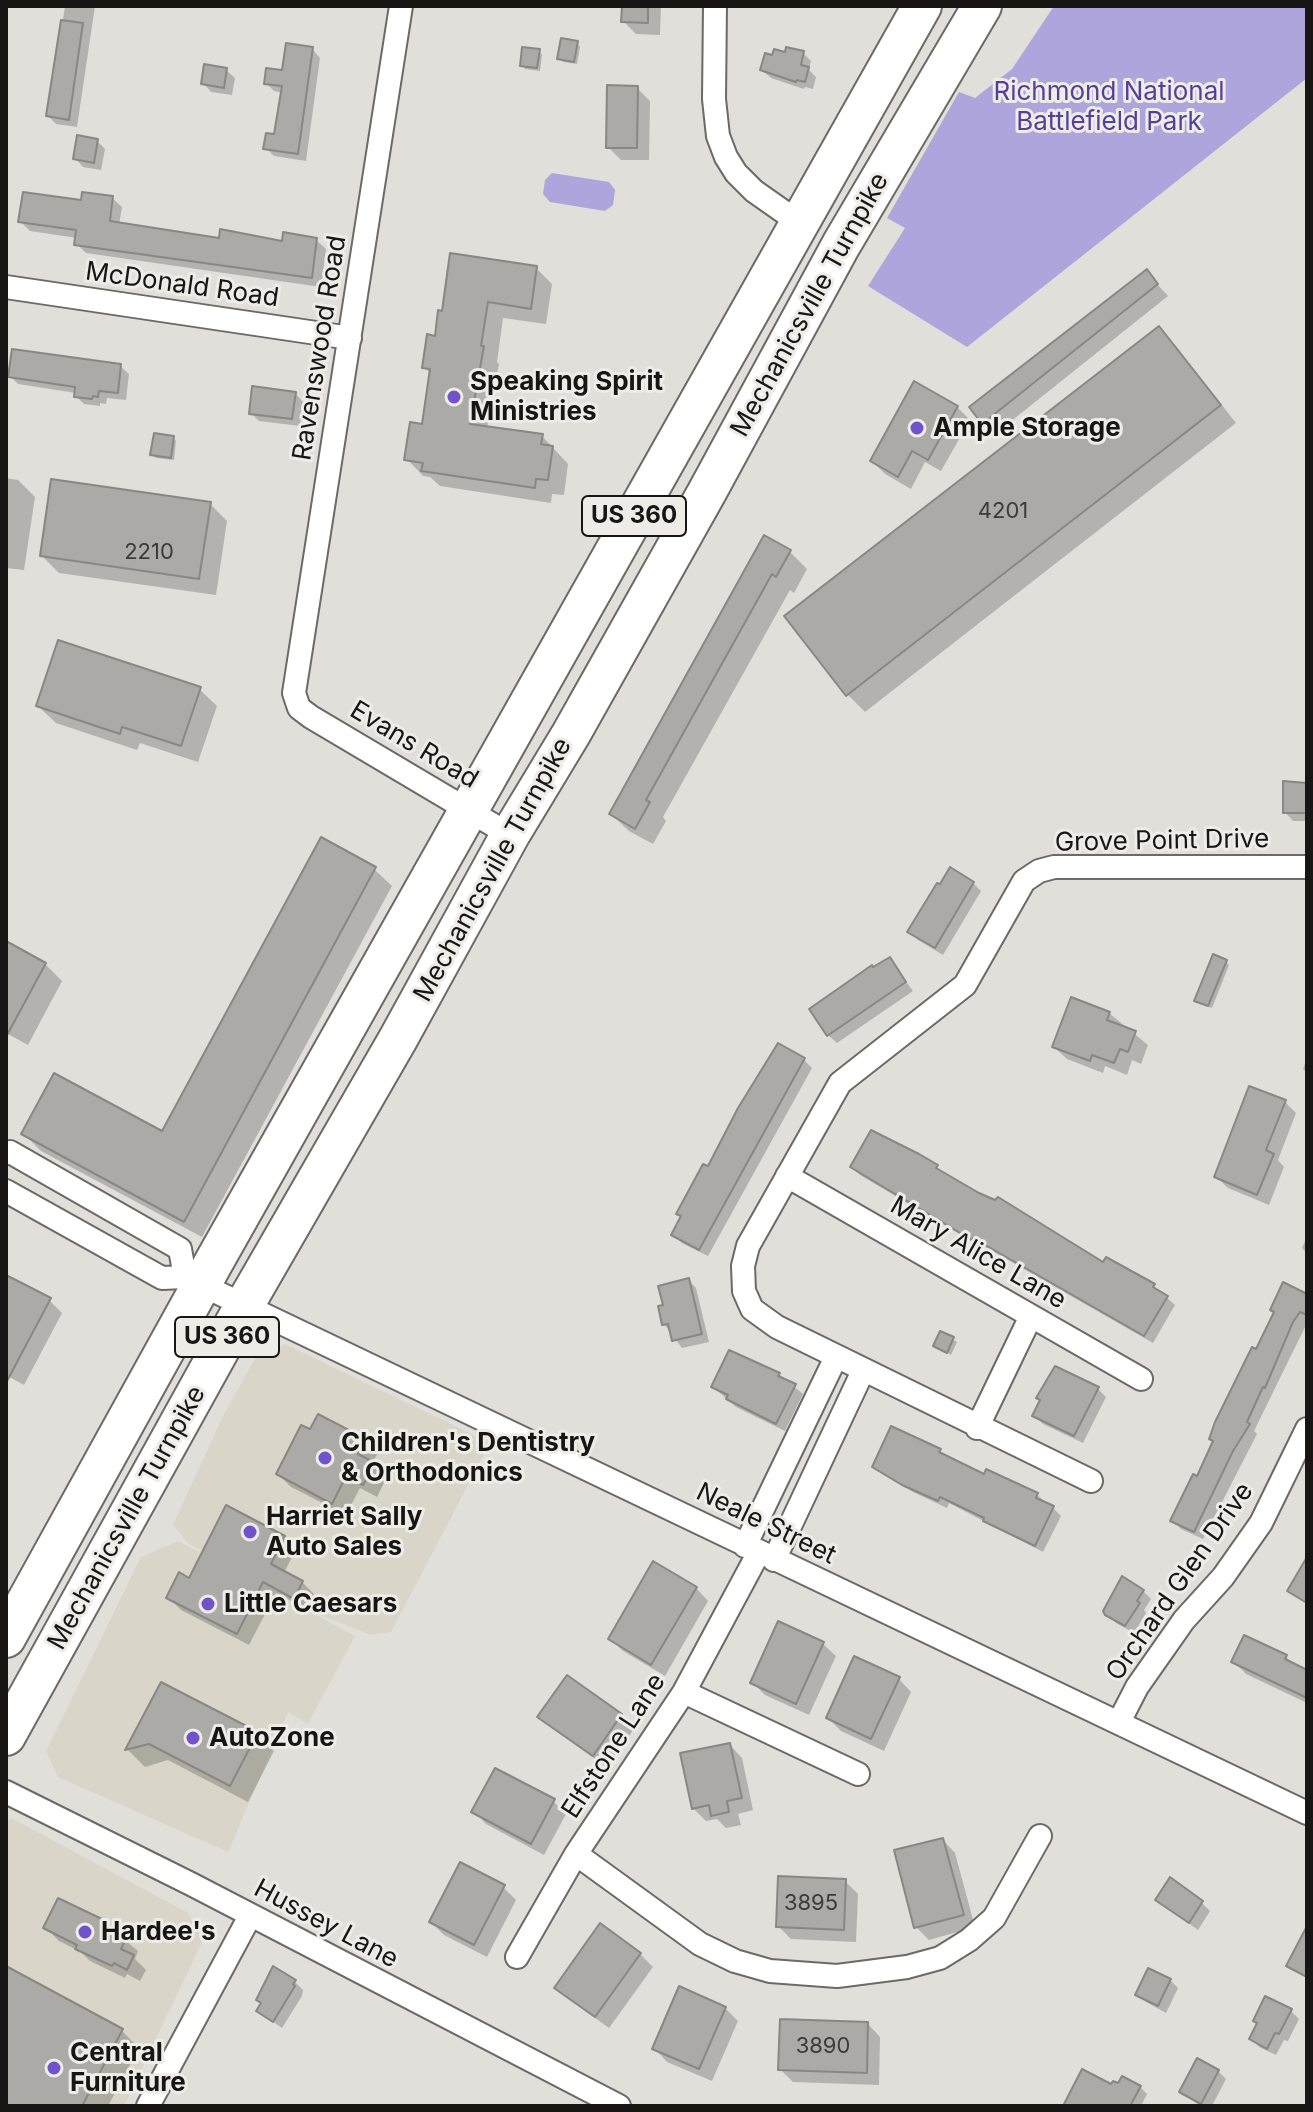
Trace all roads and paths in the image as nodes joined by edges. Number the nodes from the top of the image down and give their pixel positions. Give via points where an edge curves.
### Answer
1 (401, 6) edge
2 (715, 6) edge
3 (922, 6) edge
4 (982, 6) edge
5 (810, 208) junction
6 (841, 245) junction
7 (6, 287) edge
8 (816, 292) junction
9 (350, 338) junction
10 (296, 699) joint
11 (469, 810) junction
12 (510, 835) junction
13 (1307, 867) edge
14 (6, 1153) edge
15 (787, 1176) junction
16 (6, 1191) edge
17 (193, 1281) junction
18 (244, 1306) junction
19 (1031, 1316) junction
20 (836, 1357) junction
21 (863, 1371) junction
22 (1141, 1379) dead end
23 (977, 1428) junction
24 (1307, 1429) edge
25 (1091, 1481) dead end
26 (759, 1553) junction
27 (6, 1638) edge
28 (684, 1692) junction
29 (1119, 1722) junction
30 (6, 1736) edge
31 (858, 1774) dead end
32 (6, 1792) edge
33 (1307, 1813) edge
34 (1040, 1836) dead end
35 (576, 1854) junction
36 (250, 1916) junction
37 (517, 1957) dead end
38 (148, 2106) edge
39 (619, 2106) edge

1 - 9 street, Ravenswood Road
2 - 5 street via 714,99 726,157 754,191
3 - 5 highway, Mechanicsville Turnpike / US 360
4 - 6 highway, Mechanicsville Turnpike / US 360
5 - 6 highway via 824,238
5 - 8 highway
5 - 11 highway, Mechanicsville Turnpike / US 360
6 - 8 highway, Mechanicsville Turnpike / US 360
7 - 9 street, McDonald Road
8 - 12 highway, Mechanicsville Turnpike / US 360
9 - 10 street, Ravenswood Road
10 - 11 street, Evans Road via 311,717
11 - 12 street, Evans Road
11 - 17 highway, Mechanicsville Turnpike / US 360
12 - 18 highway, Mechanicsville Turnpike / US 360
13 - 15 street, Grove Point Drive via 1039,871 1013,897 965,985 840,1083
14 - 17 street via 180,1249
15 - 19 street, Mary Alice Lane
15 - 20 street, Grove Point Drive via 748,1246 744,1291 752,1309 777,1327
16 - 17 street, Neale Street via 162,1278
17 - 18 street, Neale Street
17 - 27 highway, Mechanicsville Turnpike / US 360
18 - 26 street, Neale Street
18 - 30 highway, Mechanicsville Turnpike / US 360
19 - 22 street, Mary Alice Lane
19 - 23 street
20 - 21 street, Grove Point Drive
20 - 26 street
21 - 23 street, Grove Point Drive
21 - 26 street
23 - 25 street, Grove Point Drive
24 - 29 street, Orchard Glen Drive via 1261,1523 1184,1620
26 - 28 street, Elfstone Lane
26 - 29 street, Neale Street
28 - 31 street
28 - 35 street, Elfstone Lane
29 - 33 street, Neale Street
32 - 36 street, Hussey Lane
34 - 35 street, Elfstone Lane via 994,1918 969,1940 940,1958 907,1967 837,1976 770,1971 735,1961 700,1944
35 - 37 street
36 - 38 street
36 - 39 street, Hussey Lane

